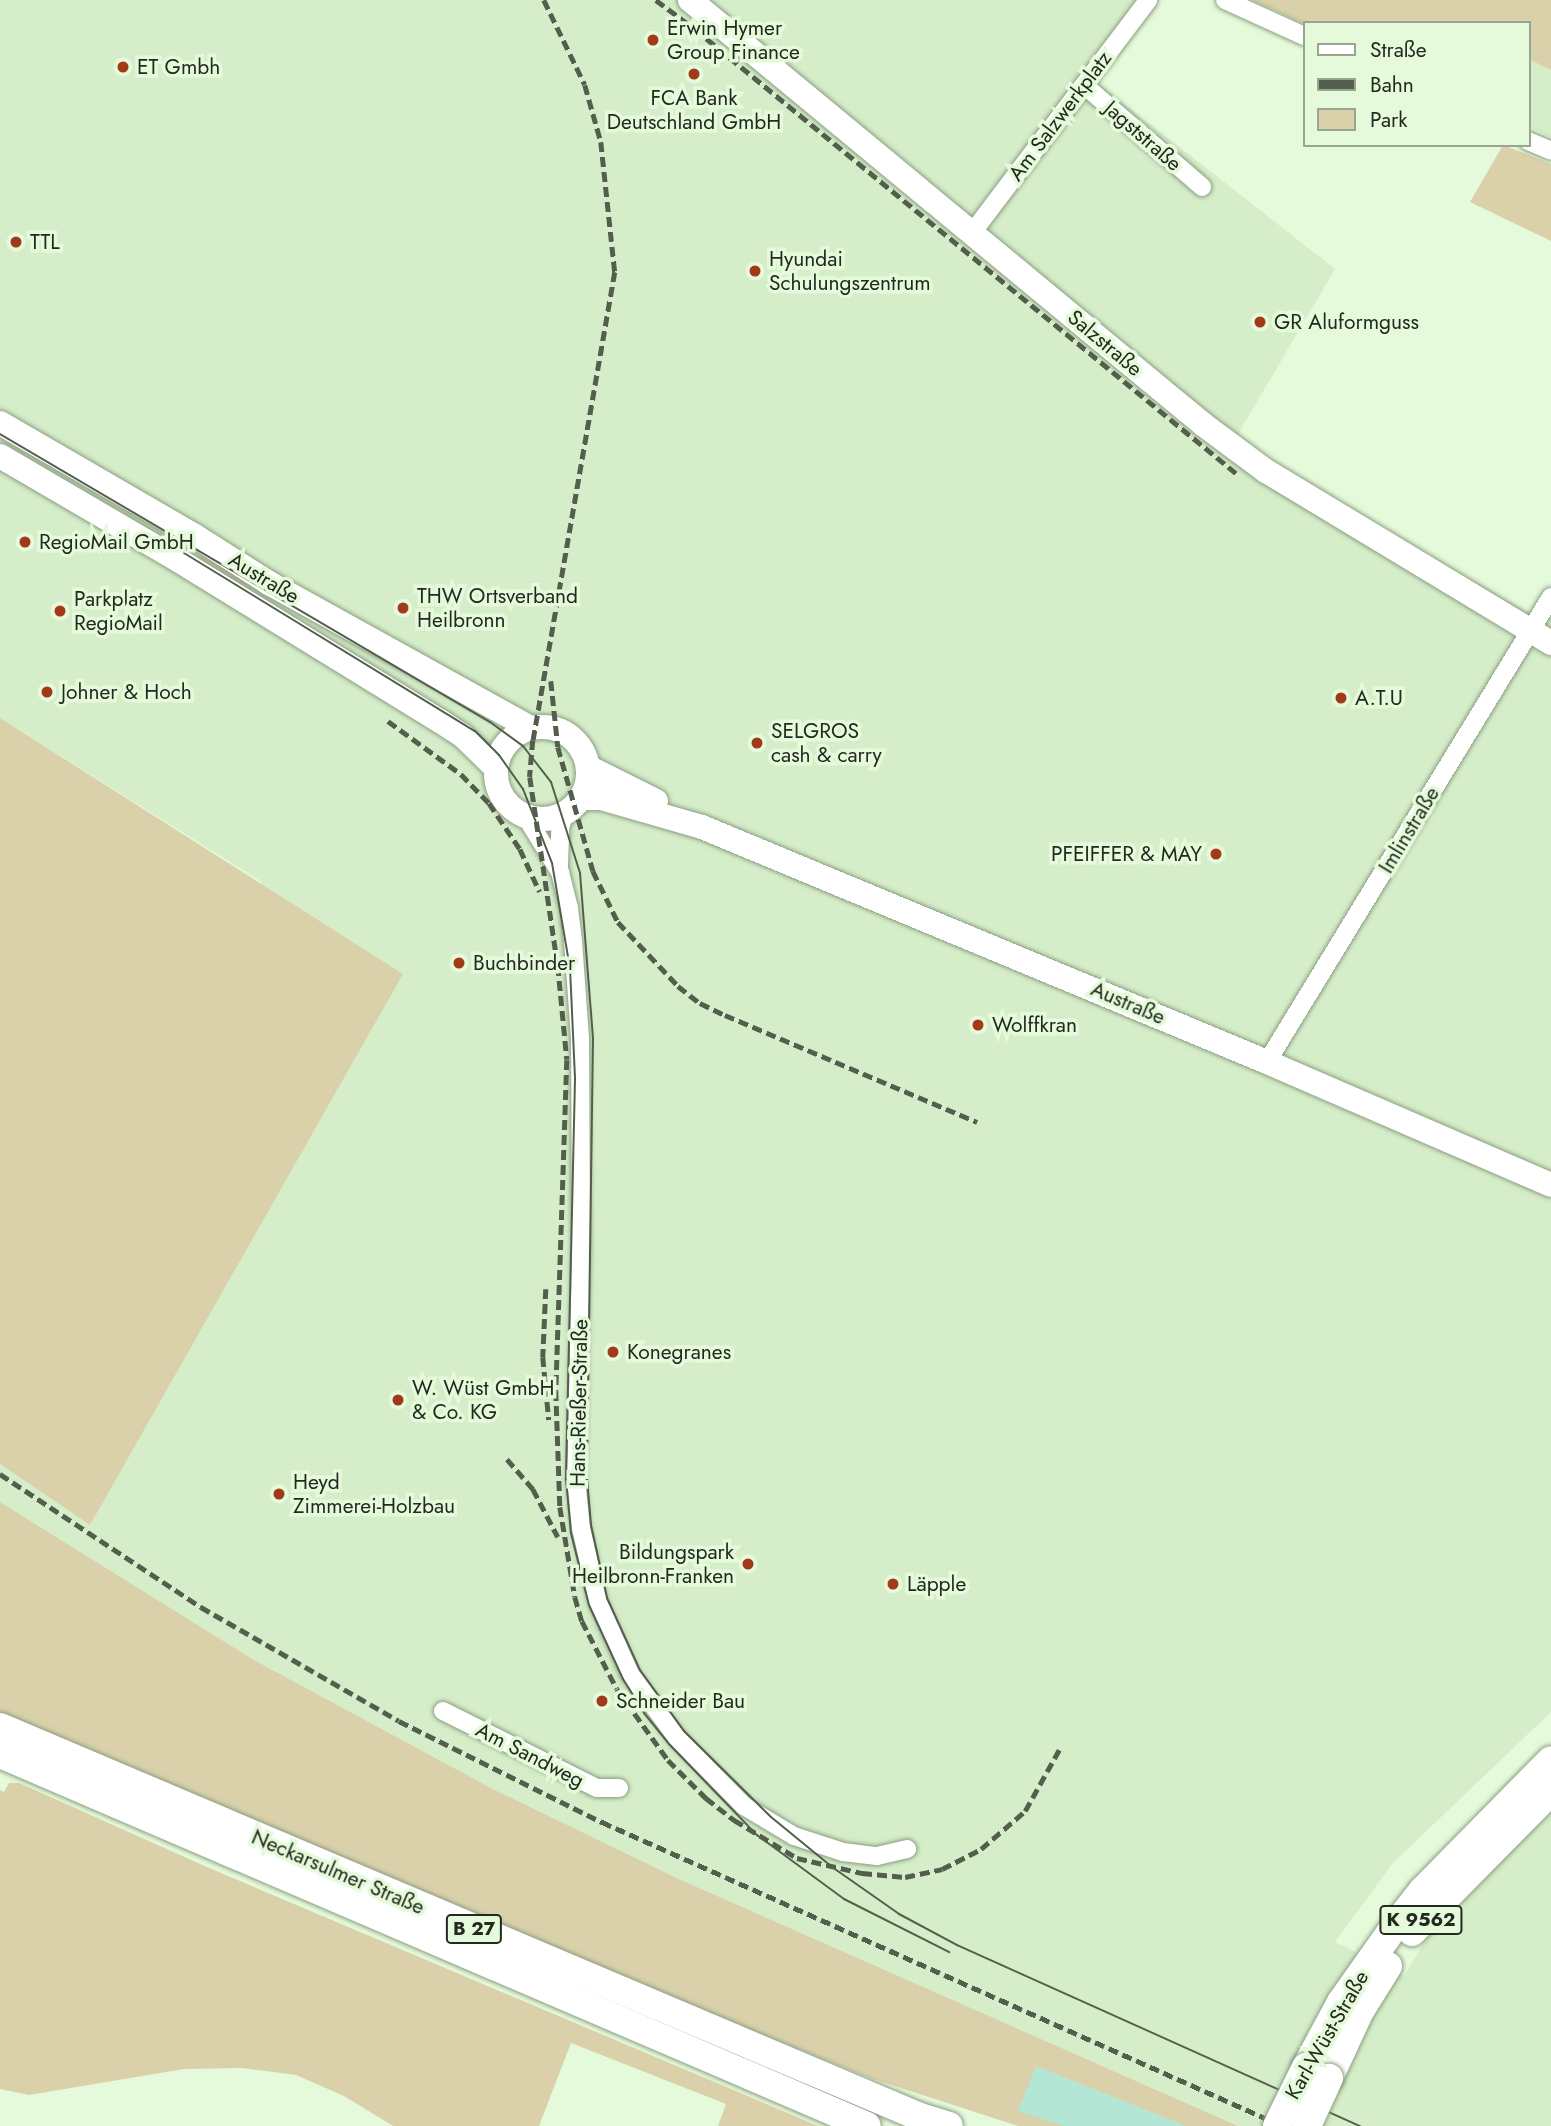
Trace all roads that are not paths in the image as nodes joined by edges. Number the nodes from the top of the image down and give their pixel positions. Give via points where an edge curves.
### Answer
1 (690, 0) edge
2 (1148, 0) edge
3 (1225, 0) edge
4 (1302, 35) edge
5 (1084, 85) junction
6 (1530, 142) edge
7 (1551, 151) edge
8 (1202, 187) dead end
9 (972, 233) junction
10 (0, 423) edge
11 (0, 456) edge
12 (1551, 597) edge
13 (1541, 637) edge
14 (531, 728) junction
15 (587, 767) junction
16 (496, 768) junction
17 (573, 806) junction
18 (526, 817) junction
19 (702, 827) junction
20 (558, 869) junction
21 (1267, 1062) junction
22 (1551, 1185) edge
23 (443, 1711) dead end
24 (0, 1727) edge
25 (0, 1754) edge
26 (1551, 1760) edge
27 (619, 1788) dead end
28 (1551, 1791) edge
29 (906, 1849) dead end
30 (1317, 2072) junction
31 (867, 2126) edge
32 (949, 2126) edge
33 (1277, 2126) edge
34 (1307, 2126) edge

1 - 9 main road, Salzstraße
2 - 5 street, Am Salzwerkplatz
3 - 4 street
5 - 8 street, Jagststraße
5 - 9 street, Am Salzwerkplatz
6 - 7 street
9 - 13 main road, Salzstraße via 1266,471
10 - 14 main road, Austraße via 269,583
11 - 16 main road, Austraße via 440,721
12 - 13 street, Imlinstraße
13 - 21 street, Imlinstraße
14 - 15 main road, Austraße via 555,729 570,736 582,750
14 - 16 main road via 513,736
15 - 17 main road via 588,778
15 - 19 main road, Austraße
16 - 18 main road via 503,799
17 - 18 main road, Austraße via 549,819
17 - 19 main road, Austraße via 601,798
17 - 20 street, Hans-Rießer-Straße via 560,827
18 - 20 street, Hans-Rießer-Straße
19 - 21 main road, Austraße
20 - 29 street, Hans-Rießer-Straße via 569,908 580,1038 576,1479 581,1528 598,1602 630,1674 677,1738 744,1806 773,1825 843,1853 877,1856
21 - 22 main road, Austraße
23 - 27 street, Am Sandweg via 597,1788
24 - 32 main road, Neckarsulmer Straße / B 27
25 - 31 main road, Neckarsulmer Straße / B 27
26 - 30 main road, Karl-Wüst-Straße / K 9562 via 1403,1914 1341,2002
28 - 30 main road, Karl-Wüst-Straße / K 9562 via 1422,1919
30 - 33 main road, Karl-Wüst-Straße / K 9562, bridge
30 - 34 main road, Karl-Wüst-Straße / K 9562, bridge

